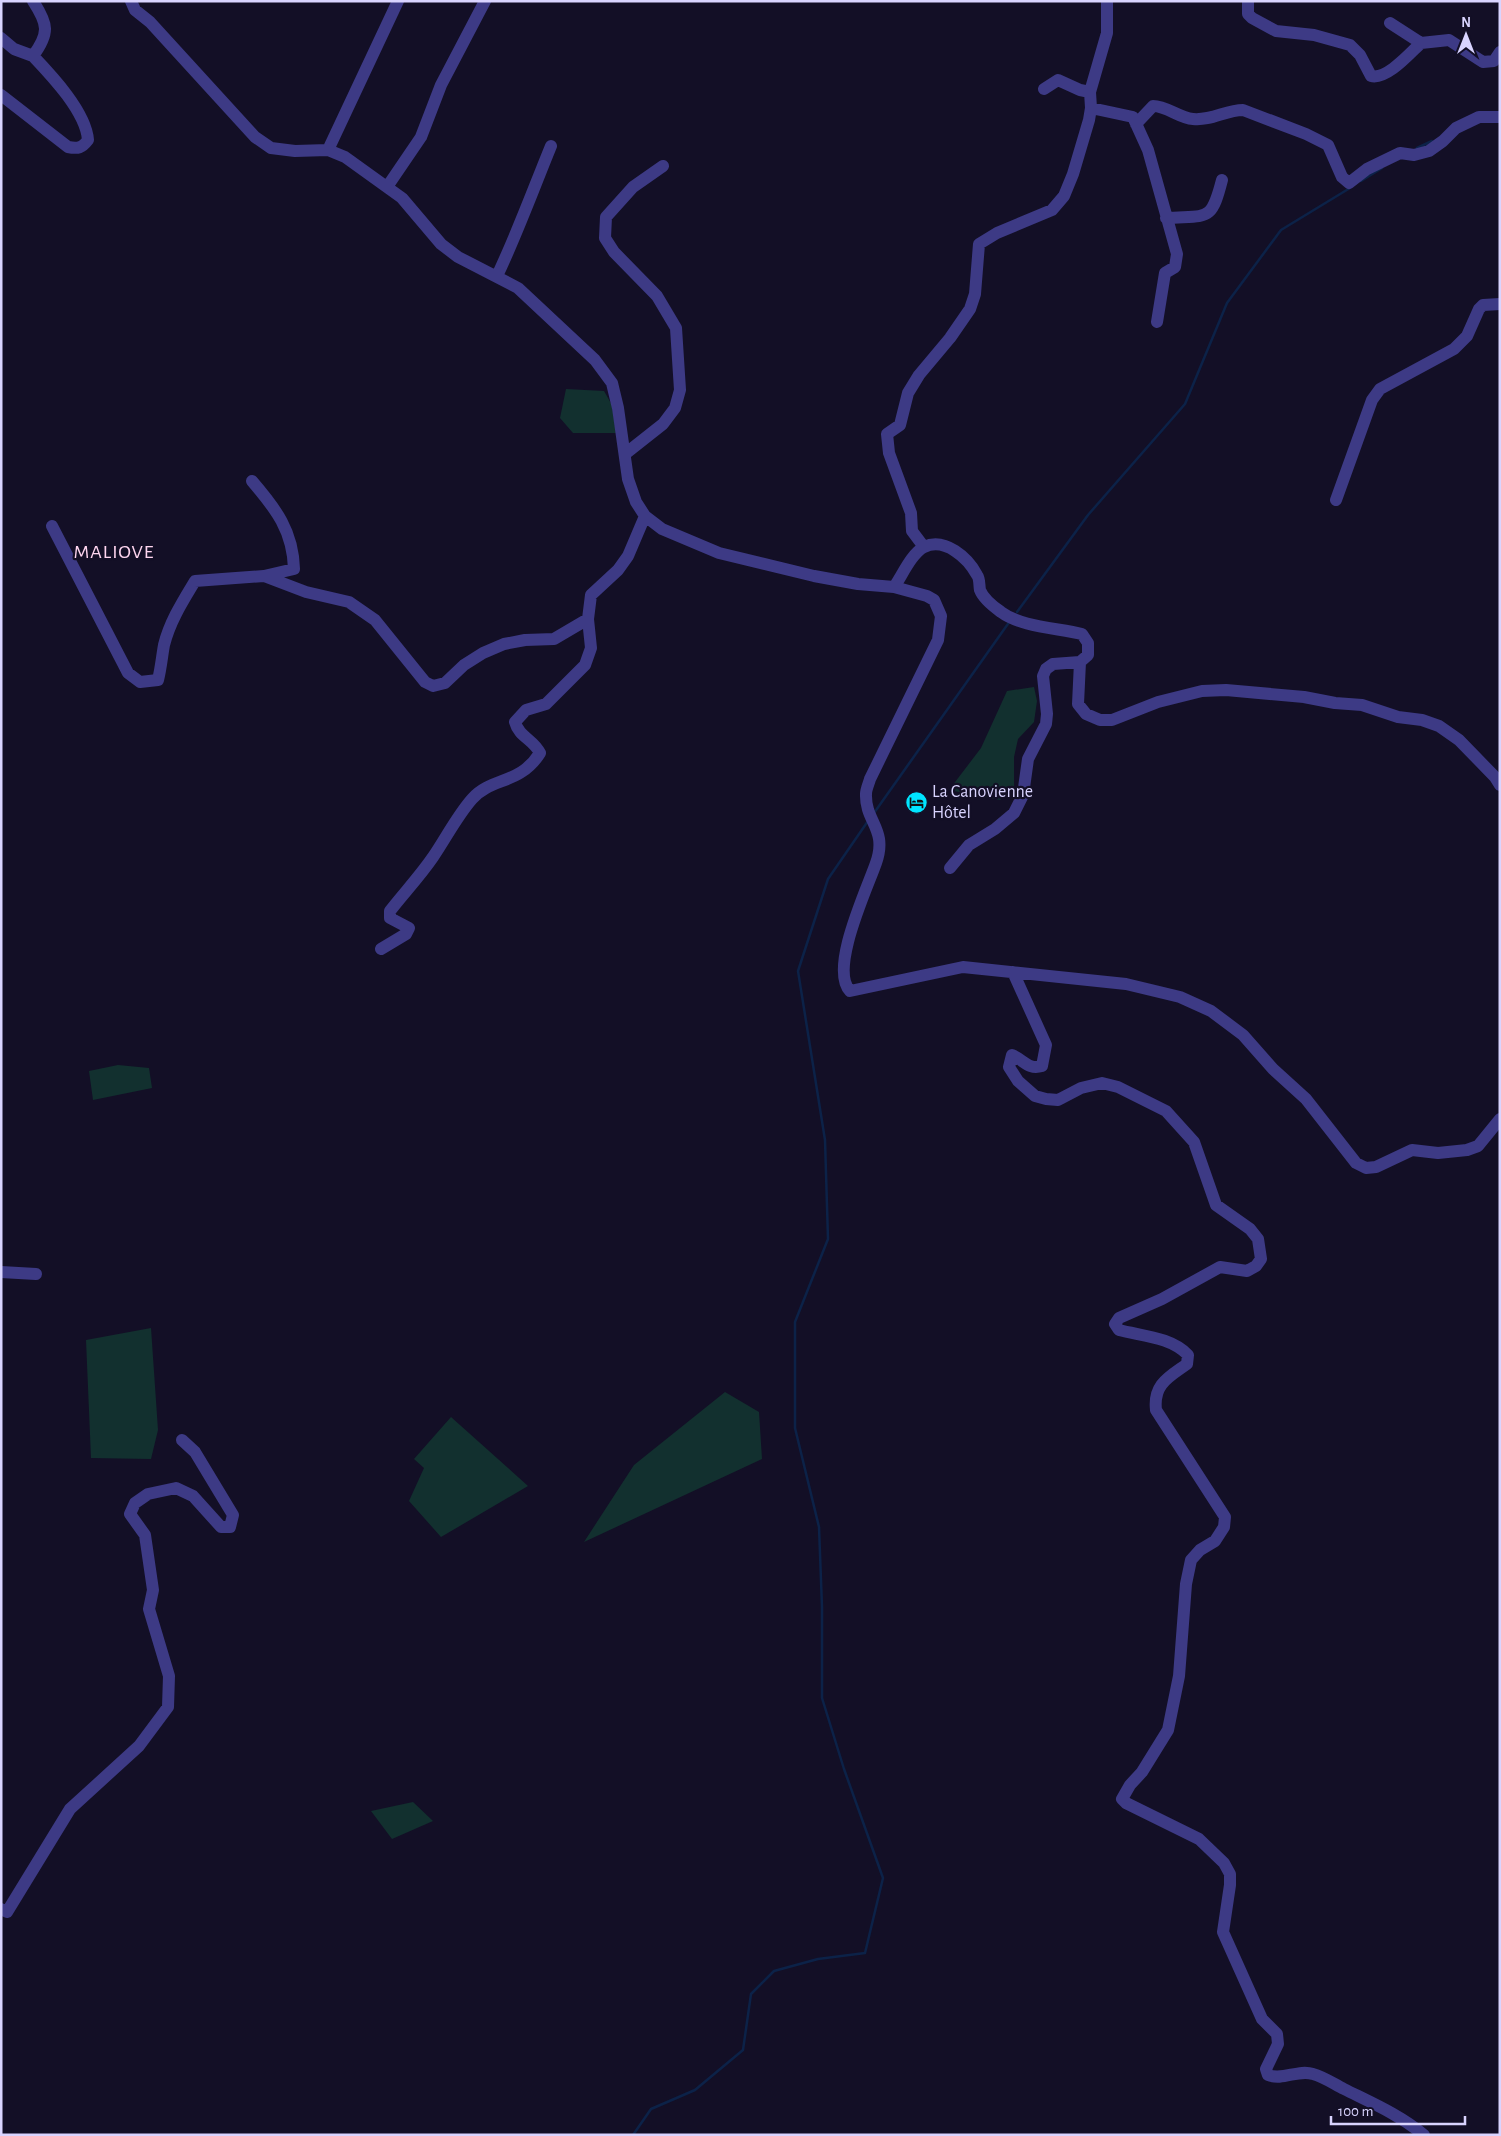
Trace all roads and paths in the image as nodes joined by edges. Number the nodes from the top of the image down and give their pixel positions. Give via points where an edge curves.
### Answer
1 (33, 1) edge
2 (131, 1) edge
3 (398, 1) edge
4 (485, 1) edge
5 (1107, 1) edge
6 (1248, 1) edge
7 (1390, 23) dead end
8 (1, 38) edge
9 (1421, 43) junction
10 (1500, 52) edge
11 (34, 56) junction
12 (1044, 89) dead end
13 (1090, 92) junction
14 (1, 95) edge
15 (1091, 108) junction
16 (1500, 117) edge
17 (1136, 124) junction
18 (551, 146) dead end
19 (328, 150) junction
20 (663, 166) dead end
21 (1222, 180) dead end
22 (387, 187) junction
23 (1166, 218) junction
24 (498, 276) junction
25 (1500, 304) edge
26 (1157, 322) dead end
27 (625, 454) junction
28 (252, 481) dead end
29 (1336, 500) dead end
30 (645, 516) junction
31 (52, 526) dead end
32 (924, 547) junction
33 (264, 576) junction
34 (894, 587) junction
35 (588, 619) junction
36 (1080, 662) junction
37 (1500, 785) edge
38 (950, 868) dead end
39 (382, 949) dead end
40 (1013, 972) junction
41 (1500, 1119) edge
42 (1, 1272) edge
43 (36, 1274) dead end
44 (182, 1440) dead end
45 (1, 1909) edge
46 (1424, 2135) edge

1 - 11 street via 45,20 44,41
2 - 19 street via 135,10 150,22 255,137 271,148
3 - 19 street
4 - 22 street via 441,84 421,136
5 - 13 street via 1107,33
6 - 9 street via 1248,14 1276,31 1314,35 1350,45 1360,55 1371,76 1384,75
7 - 9 street
8 - 11 street via 14,49
9 - 10 street via 1449,40 1486,62 1494,61
11 - 14 street via 66,92 88,130 84,146 77,149 68,147
12 - 13 street via 1058,80
13 - 15 street
15 - 17 street via 1133,117
15 - 32 street via 1074,174 1064,196 1052,210 979,244 975,294 970,309 919,375 908,393 900,425 887,434 889,453 911,513 912,531
16 - 17 street via 1479,117 1456,128 1428,151 1414,155 1400,153 1349,183 1342,177 1328,145 1243,110 1209,119 1191,119 1152,106
17 - 23 street via 1148,150
18 - 24 street
19 - 22 street
20 - 27 street via 633,187 606,217 605,238 614,252 657,296 676,328 680,390 675,408 663,424
21 - 23 street via 1211,212 1205,216
22 - 24 street via 402,198 441,244 458,257
23 - 26 street via 1177,261 1162,280
24 - 27 street via 518,288 595,360 612,384
25 - 29 street via 1483,305 1467,336 1454,349 1380,389 1372,400
27 - 30 street via 628,480
28 - 33 street via 277,510 294,550 294,569
30 - 34 street via 662,529 719,553 814,576
30 - 35 street via 628,556 592,595
31 - 33 street via 128,673 140,682 158,680 170,627 196,581
32 - 34 street
32 - 36 street via 940,545 956,551 972,566 981,591 1002,613 1035,626 1082,634 1088,643 1088,655
33 - 35 street via 306,592 349,602 375,620 425,682 432,686 445,683 483,653 504,644 554,638
34 - 40 street via 934,600 941,616 941,627 938,640 866,793 870,818 880,836 879,848 852,928 843,972 847,987 850,991 963,967
35 - 39 street via 591,648 584,665 546,704 526,710 514,722 517,729 535,743 540,752 537,757 521,774 472,798 431,860 390,911 390,918 409,928 406,934
36 - 37 street via 1078,704 1086,714 1100,720 1112,720 1158,702 1202,691 1226,690 1362,705 1439,726 1459,740
36 - 38 street via 1053,664 1046,669 1043,676 1046,724 1028,759 1023,795 1014,813 969,845
40 - 41 street via 1126,984 1180,997 1211,1011 1243,1035 1306,1099 1356,1162 1366,1168 1376,1167 1412,1150 1438,1153 1478,1146
40 - 46 street via 1046,1046 1042,1066 1036,1068 1025,1065 1012,1055 1009,1066 1018,1081 1035,1096 1058,1100 1080,1088 1102,1083 1118,1087 1166,1111 1194,1142 1216,1204 1250,1229 1258,1239 1260,1250 1261,1259 1248,1271 1220,1267 1119,1318 1115,1324 1118,1330 1175,1344 1188,1355 1187,1364 1158,1389 1156,1410 1225,1517 1224,1527 1215,1541 1191,1560 1186,1584 1179,1676 1168,1730 1122,1798 1126,1803 1198,1839 1224,1863 1230,1874 1223,1932 1262,2019 1277,2034 1278,2044 1266,2069 1268,2074 1276,2078 1312,2073 1383,2108
42 - 43 street
44 - 45 street via 195,1452 233,1515 230,1527 221,1527 193,1496 176,1488 148,1494 135,1503 130,1514 145,1535 153,1590 149,1609 169,1676 168,1707 139,1746 70,1810 7,1912

